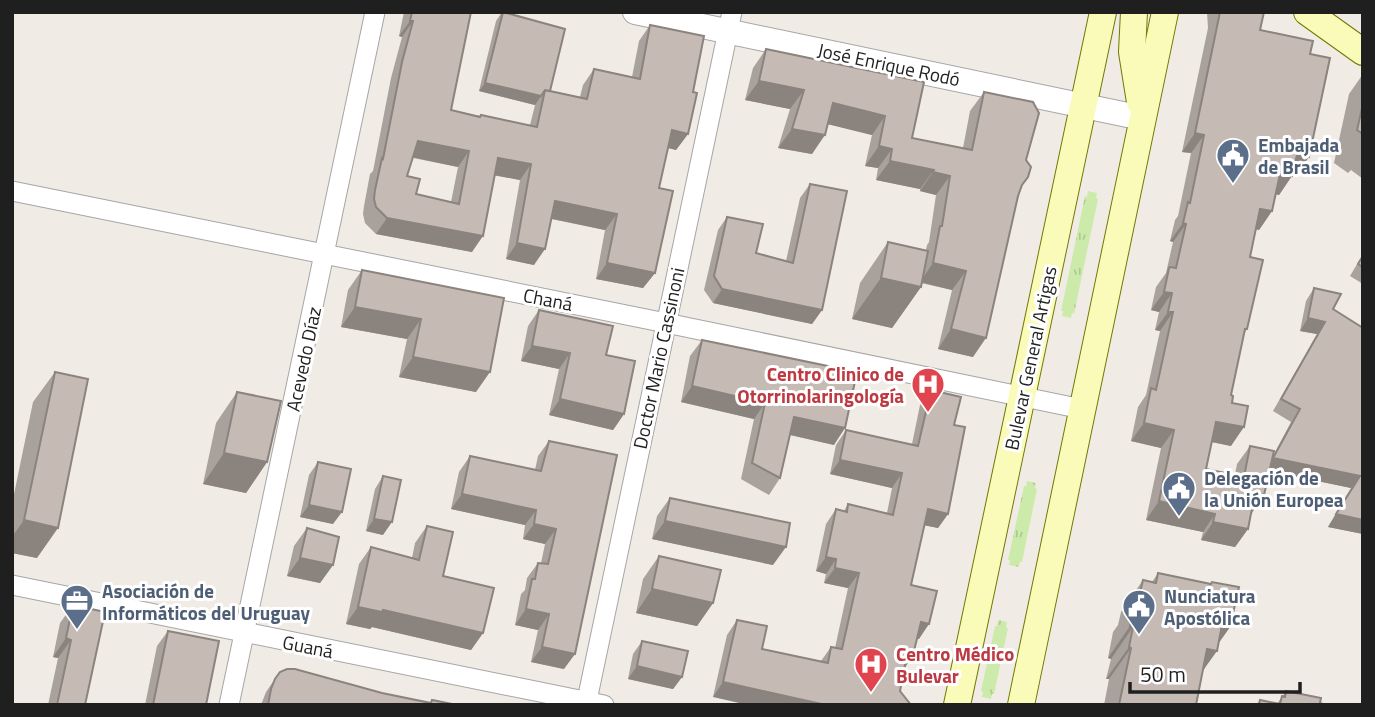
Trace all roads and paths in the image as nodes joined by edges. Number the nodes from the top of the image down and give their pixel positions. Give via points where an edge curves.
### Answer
1 (375, 12) edge
2 (635, 12) edge
3 (1102, 12) edge
4 (1134, 12) edge
5 (1165, 12) edge
6 (1311, 13) edge
7 (730, 22) edge
8 (1363, 52) edge
9 (1083, 105) junction
10 (1142, 118) junction
11 (12, 191) edge
12 (325, 254) junction
13 (666, 323) junction
14 (1021, 397) junction
15 (1083, 409) junction
16 (12, 585) edge
17 (244, 633) junction
18 (592, 703) edge
19 (229, 705) edge
20 (957, 705) edge
21 (1021, 705) edge

1 - 12 street, Acevedo Díaz
2 - 7 street, José Enrique Rodó
3 - 9 main road, Bulevar General Artigas
4 - 10 main road via 1132,52
5 - 10 main road
6 - 8 main road
7 - 9 street, José Enrique Rodó
7 - 13 street, Doctor Mario Cassinoni
9 - 10 street, José Enrique Rodó
9 - 14 main road, Bulevar General Artigas
10 - 15 main road
11 - 12 street, Chaná
12 - 13 street, Chaná
12 - 17 street, Acevedo Díaz
13 - 14 street, Chaná
13 - 18 street, Doctor Mario Cassinoni
14 - 15 street, Chaná
14 - 20 main road, Bulevar General Artigas
15 - 21 main road
16 - 17 street, Guaná
17 - 18 street, Guaná
17 - 19 street, Acevedo Díaz

